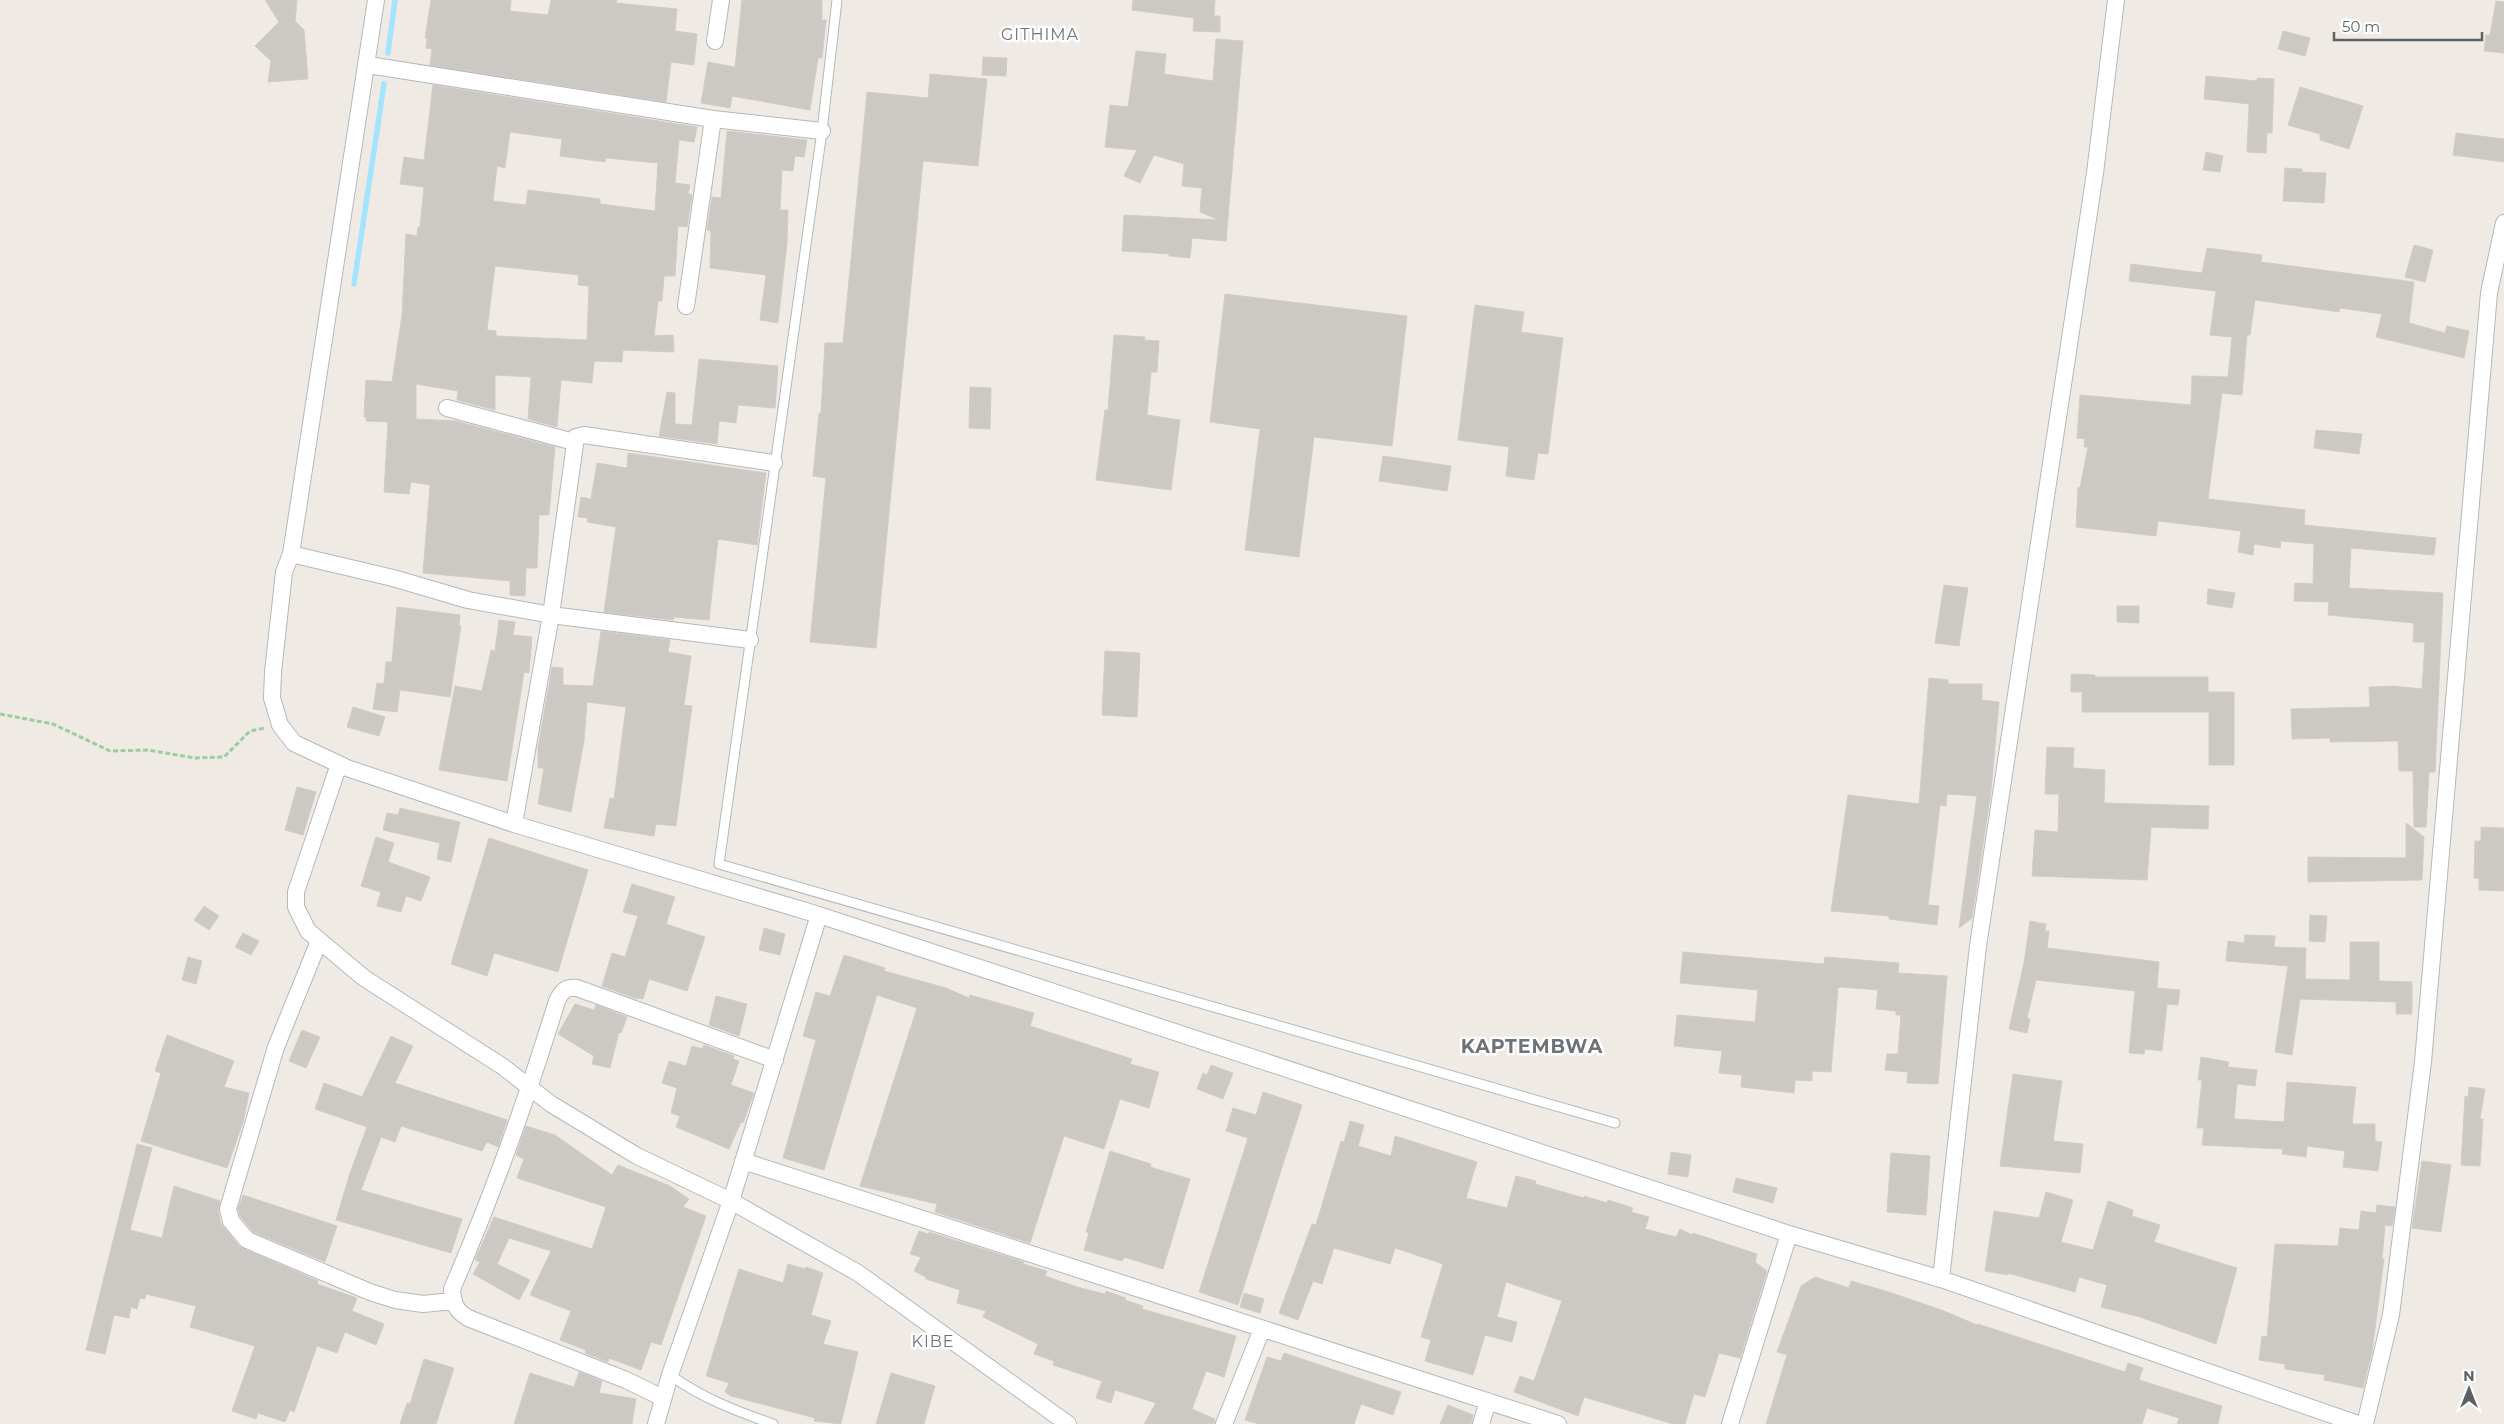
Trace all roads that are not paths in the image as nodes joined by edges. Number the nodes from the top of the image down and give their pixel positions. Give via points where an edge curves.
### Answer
1 (376, 0) edge
2 (721, 0) edge
3 (838, 0) edge
4 (2116, 0) edge
5 (715, 42) dead end
6 (368, 66) junction
7 (713, 119) junction
8 (822, 131) junction
9 (2504, 223) edge
10 (686, 306) dead end
11 (447, 408) dead end
12 (574, 442) junction
13 (774, 463) junction
14 (291, 554) junction
15 (551, 615) junction
16 (750, 640) junction
17 (339, 764) junction
18 (514, 824) junction
19 (819, 915) junction
20 (319, 941) junction
21 (775, 1060) junction
22 (530, 1089) junction
23 (1615, 1123) dead end
24 (743, 1161) junction
25 (731, 1201) junction
26 (1789, 1234) junction
27 (1941, 1279) junction
28 (453, 1301) junction
29 (1262, 1328) junction
30 (670, 1375) junction
31 (663, 1398) junction
32 (1488, 1401) junction
33 (2320, 1417) edge
34 (656, 1424) edge
35 (773, 1424) edge
36 (1068, 1424) edge
37 (1224, 1424) edge
38 (1481, 1424) edge
39 (1558, 1424) edge
40 (1730, 1424) edge
41 (2358, 1424) edge
42 (2365, 1424) edge

1 - 6 street
2 - 5 street
3 - 8 lane
4 - 27 street via 2095,173 1978,946
6 - 7 street
6 - 14 street
7 - 8 street
7 - 10 street
8 - 13 lane
9 - 42 street via 2488,312 2423,1062 2391,1315
11 - 12 street
12 - 13 street via 576,437 584,435
12 - 15 street
13 - 16 lane
14 - 15 street via 468,600
14 - 17 street via 284,572 272,698 280,725 294,744
15 - 16 street
15 - 18 street
16 - 23 lane via 719,864
17 - 18 street
17 - 20 street via 296,892 296,907 308,931
18 - 19 street
19 - 21 street
19 - 26 street
20 - 22 street via 364,978 502,1066
20 - 28 street via 276,1047 228,1209 231,1221 247,1240 370,1292 423,1304
21 - 22 street via 568,987 557,1001
21 - 24 street
22 - 25 street via 636,1156
22 - 28 street via 490,1200 452,1289
24 - 25 street
24 - 29 street
25 - 30 street
25 - 36 street via 858,1273
26 - 27 street
26 - 40 street
27 - 33 street
28 - 31 street via 458,1312 468,1318 626,1380
29 - 32 street
29 - 37 street
30 - 31 street
30 - 35 lane via 724,1407
31 - 34 street
32 - 38 street
32 - 39 street
33 - 41 street

